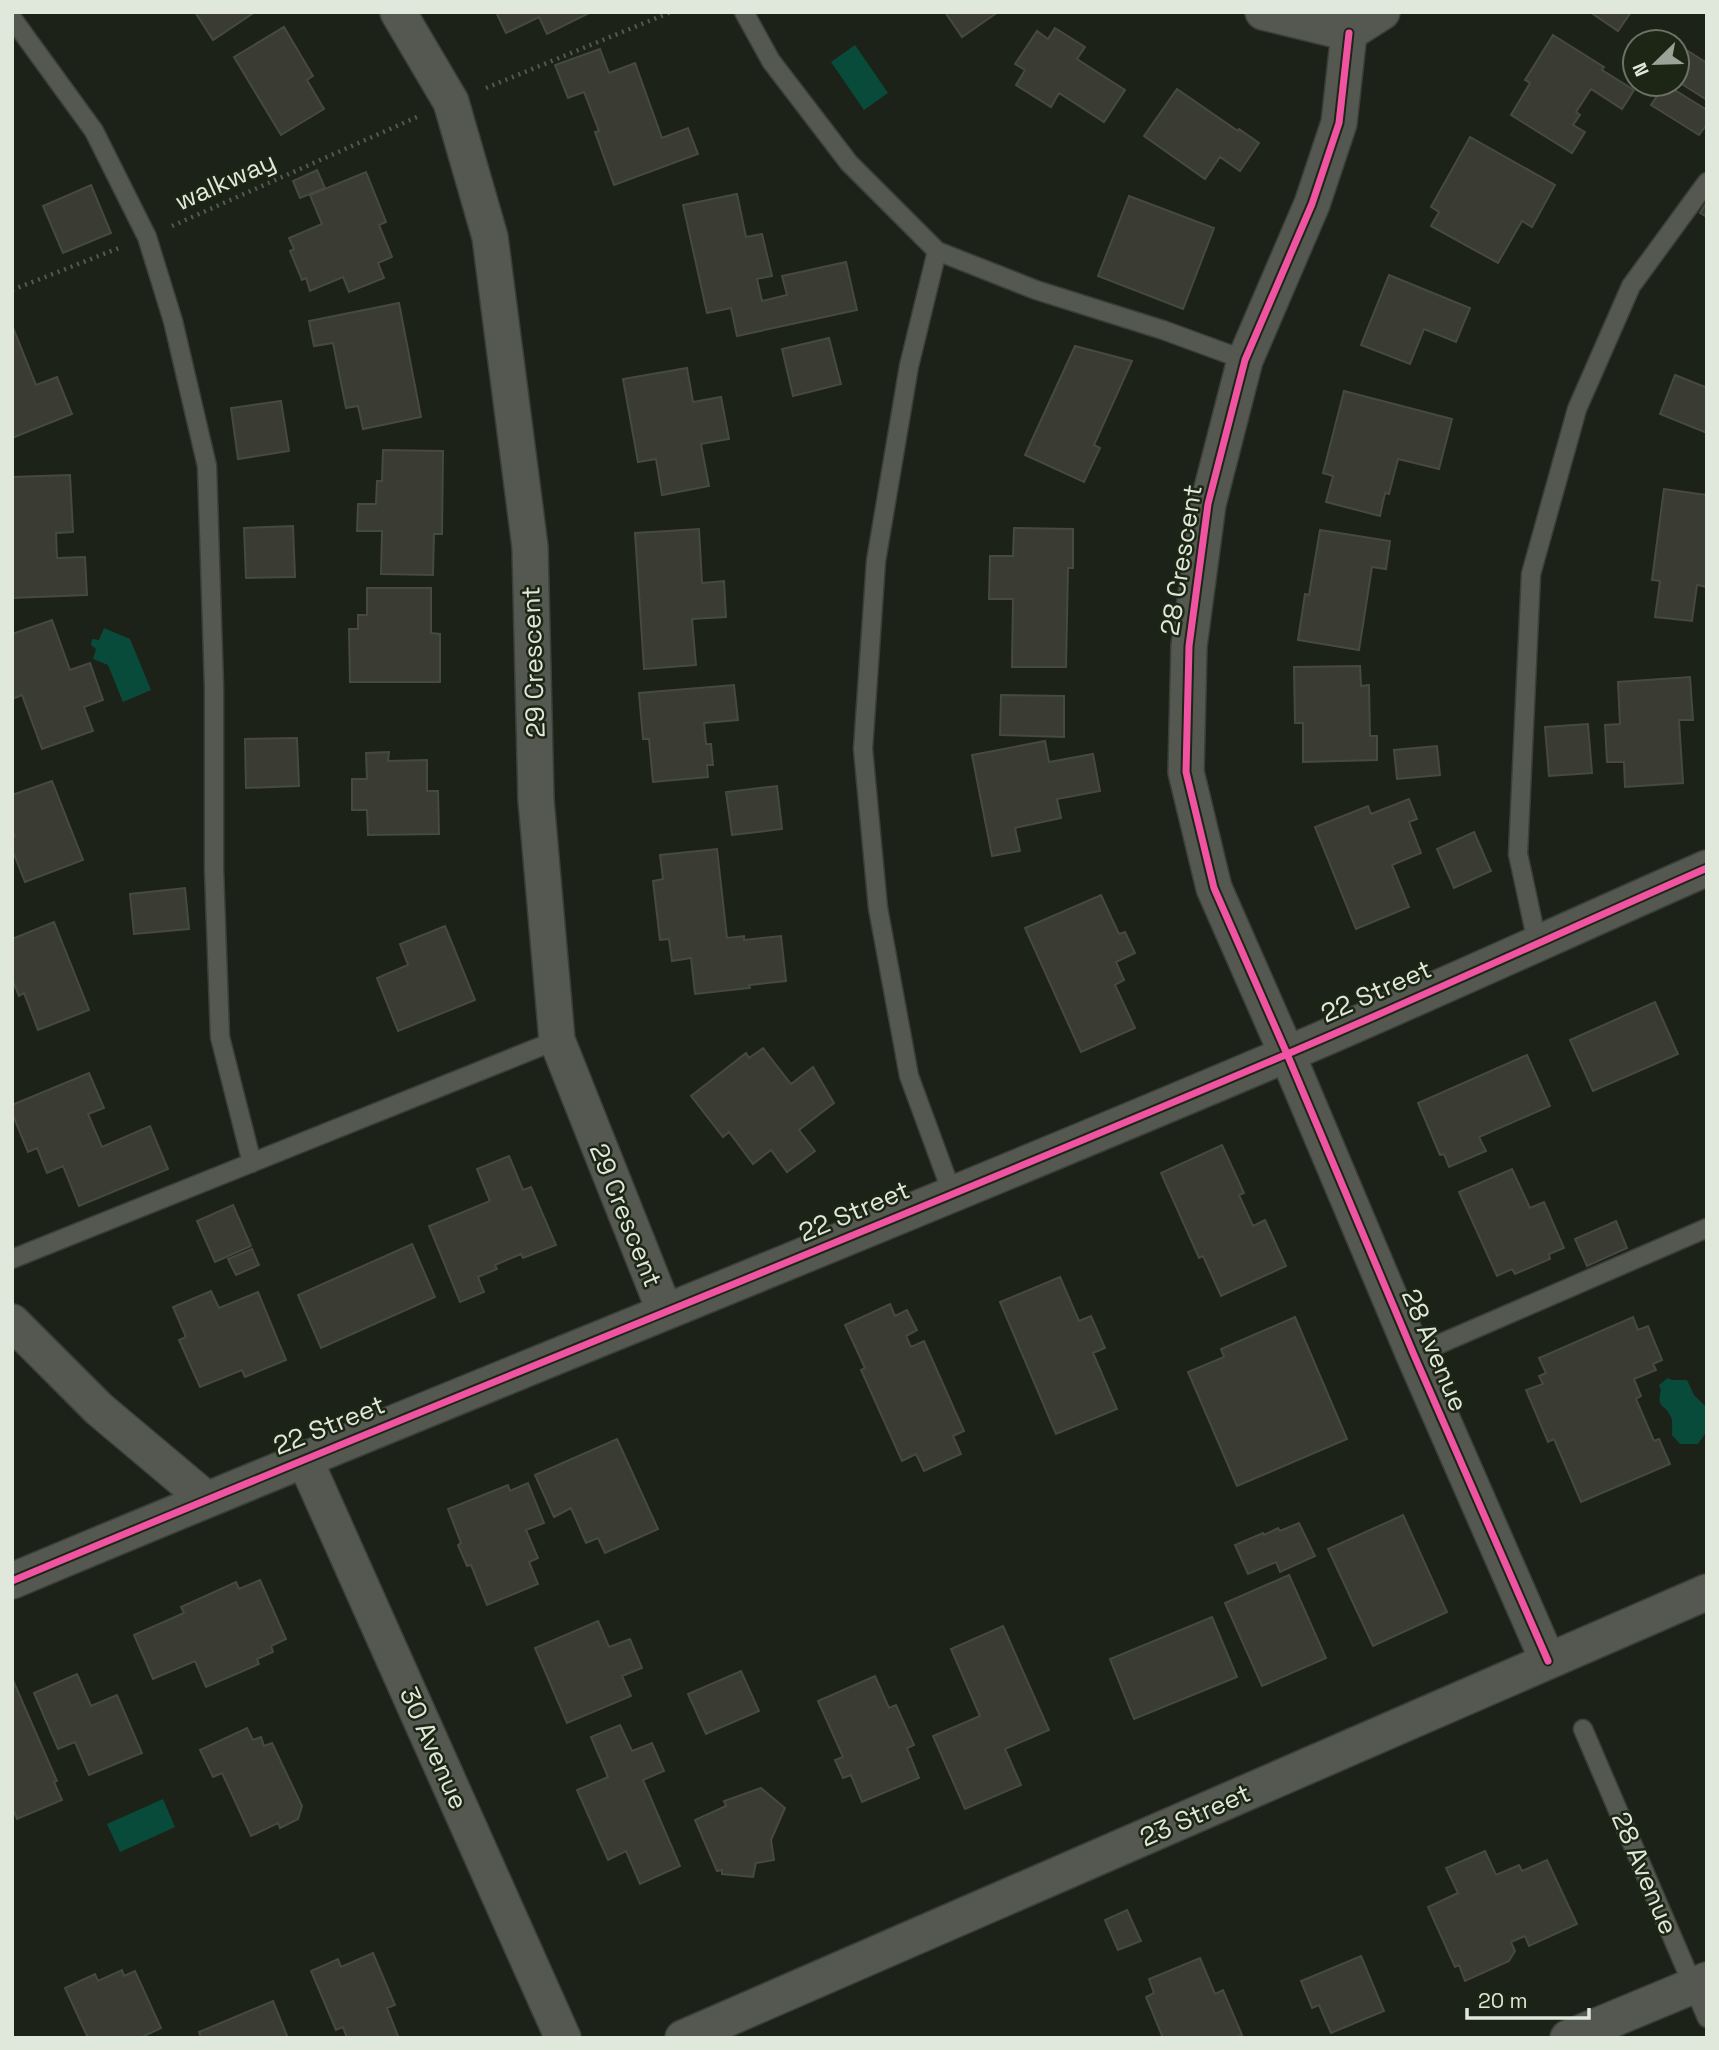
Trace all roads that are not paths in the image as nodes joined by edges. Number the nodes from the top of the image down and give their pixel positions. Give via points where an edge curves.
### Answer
1 (398, 12) edge
2 (744, 12) edge
3 (1263, 12) edge
4 (1382, 12) edge
5 (12, 18) edge
6 (1349, 33) junction
7 (1707, 182) edge
8 (937, 251) junction
9 (1245, 360) junction
10 (1707, 868) edge
11 (1537, 942) junction
12 (557, 1040) junction
13 (1287, 1054) junction
14 (252, 1163) junction
15 (953, 1193) junction
16 (1707, 1228) edge
17 (12, 1259) edge
18 (665, 1312) junction
19 (12, 1322) edge
20 (1414, 1355) junction
21 (304, 1458) junction
22 (206, 1499) junction
23 (12, 1581) edge
24 (1707, 1592) edge
25 (1548, 1661) junction
26 (1583, 1728) dead end
27 (1700, 1983) edge
28 (1707, 2018) edge
29 (563, 2038) edge
30 (684, 2038) edge
31 (1568, 2038) edge

1 - 12 street, 29 Crescent via 451,102 490,237 530,547 536,800
2 - 8 lane via 771,61 849,163
3 - 6 street
4 - 6 street
5 - 14 lane via 94,131 147,237 173,321 207,466 220,1037
6 - 9 street, 28 Crescent via 1339,123 1312,204
7 - 11 lane via 1631,286 1577,409 1531,574 1518,854
8 - 9 lane via 1035,290
8 - 15 lane via 909,366 876,561 863,749 877,908 909,1076
9 - 13 street, 28 Crescent via 1208,504 1189,646 1186,772 1214,888
10 - 11 street, 22 Street
11 - 13 street, 22 Street
12 - 14 lane
12 - 18 street, 29 Crescent
13 - 15 street, 22 Street
13 - 20 street, 28 Avenue
14 - 17 lane
15 - 18 street, 22 Street
16 - 20 lane
18 - 21 street, 22 Street
19 - 22 street via 99,1409
20 - 25 street, 28 Avenue
21 - 22 street, 22 Street
21 - 29 street, 30 Avenue
22 - 23 street, 22 Street
24 - 25 street, 23 Street
25 - 30 street, 23 Street
26 - 27 lane, 28 Avenue
27 - 28 lane, 28 Avenue
27 - 31 street

